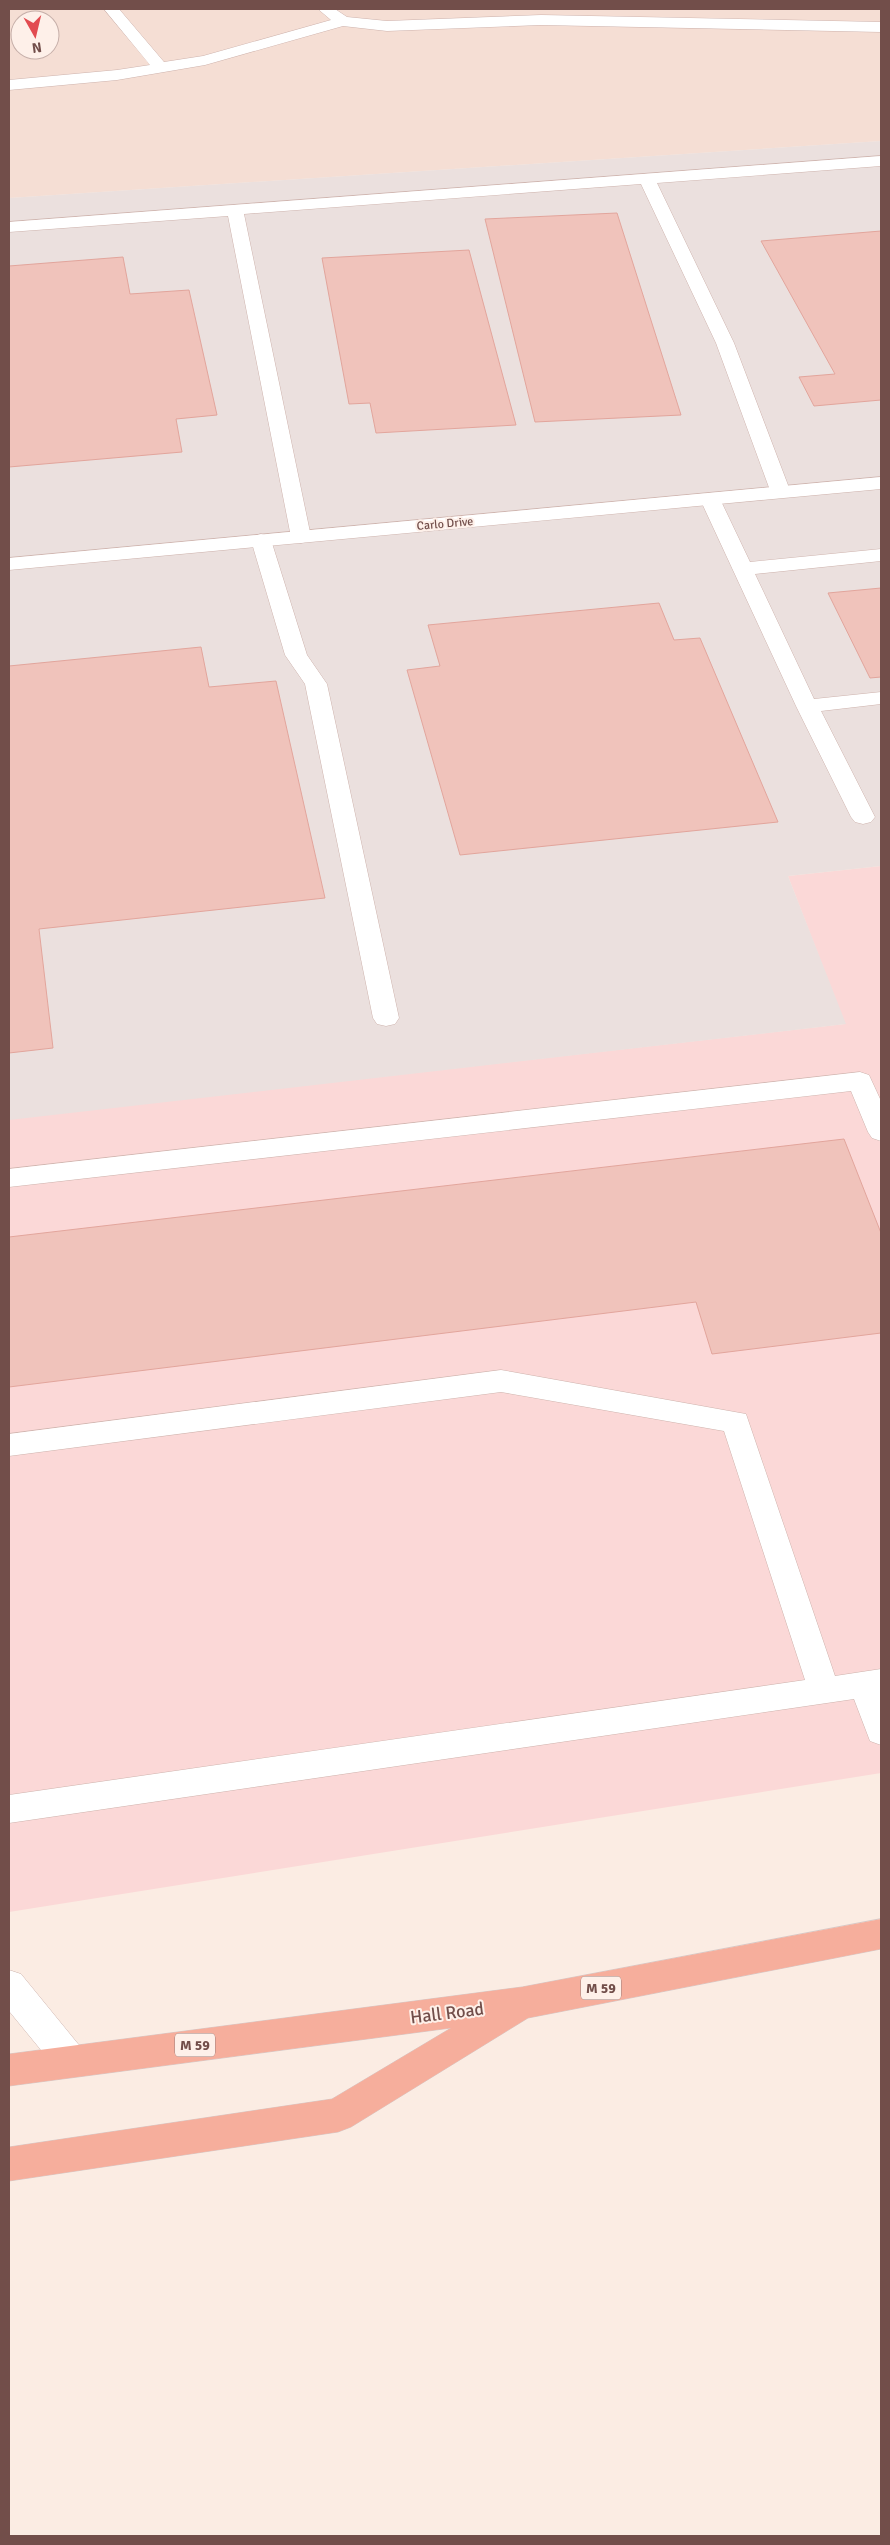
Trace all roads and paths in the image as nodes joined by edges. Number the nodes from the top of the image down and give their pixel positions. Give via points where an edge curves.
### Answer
1 (111, 9) edge
2 (325, 9) edge
3 (343, 21) junction
4 (881, 27) edge
5 (160, 67) junction
6 (9, 85) edge
7 (881, 162) edge
8 (647, 179) junction
9 (234, 210) junction
10 (9, 227) edge
11 (881, 484) edge
12 (781, 493) junction
13 (710, 499) junction
14 (300, 537) junction
15 (261, 540) junction
16 (881, 555) edge
17 (9, 564) edge
18 (743, 569) junction
19 (881, 698) edge
20 (807, 706) junction
21 (863, 817) dead end
22 (386, 1018) dead end
23 (881, 1132) edge
24 (9, 1178) edge
25 (9, 1445) edge
26 (873, 1684) edge
27 (824, 1691) junction
28 (881, 1732) edge
29 (9, 1809) edge
30 (881, 1934) edge
31 (9, 1984) edge
32 (522, 2003) junction
33 (71, 2061) junction
34 (9, 2070) edge
35 (9, 2164) edge

1 - 5 street
2 - 3 street
3 - 4 street via 387,26 541,20
3 - 5 street via 205,60
5 - 6 street via 118,75
7 - 8 street
8 - 9 street
8 - 12 street via 725,343
9 - 10 street
9 - 14 street
11 - 12 street, Carlo Drive
12 - 13 street, Carlo Drive
13 - 14 street, Carlo Drive
13 - 18 street
14 - 15 street, Carlo Drive
15 - 17 street, Carlo Drive
15 - 22 street via 296,655 316,684
16 - 18 street
18 - 20 street
19 - 20 street
20 - 21 street
23 - 24 street via 860,1081
25 - 27 street via 501,1381 736,1422
26 - 27 street
26 - 28 street
27 - 29 street
30 - 32 highway, Hall Road / M 59
31 - 33 street
32 - 33 highway, Hall Road / M 59
32 - 35 highway via 338,2115
33 - 34 highway, Hall Road / M 59

